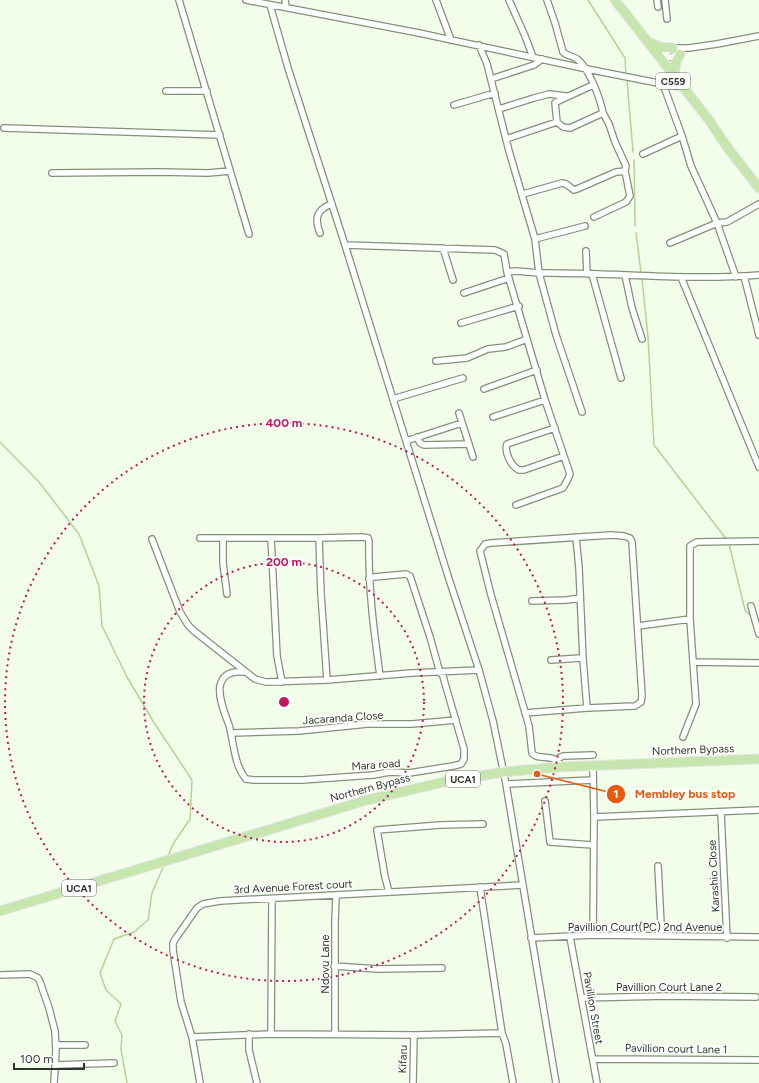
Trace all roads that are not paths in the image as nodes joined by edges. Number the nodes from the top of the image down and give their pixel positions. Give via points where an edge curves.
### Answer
1 (179, 0) edge
2 (246, 0) edge
3 (285, 0) edge
4 (436, 0) edge
5 (509, 0) edge
6 (547, 0) edge
7 (615, 0) edge
8 (657, 0) edge
9 (665, 0) edge
10 (270, 5) junction
11 (286, 7) junction
12 (658, 7) dead end
13 (628, 17) junction
14 (667, 19) dead end
15 (759, 36) edge
16 (451, 40) junction
17 (649, 43) junction
18 (480, 45) junction
19 (689, 48) junction
20 (677, 51) junction
21 (533, 57) junction
22 (661, 58) junction
23 (542, 59) junction
24 (587, 69) junction
25 (674, 76) junction
26 (491, 79) junction
27 (663, 84) junction
28 (593, 85) junction
29 (680, 87) junction
30 (166, 91) dead end
31 (207, 91) junction
32 (495, 93) junction
33 (566, 96) junction
34 (454, 105) dead end
35 (499, 109) junction
36 (603, 113) junction
37 (557, 122) junction
38 (4, 128) dead end
39 (220, 135) junction
40 (682, 136) junction
41 (506, 139) junction
42 (643, 154) dead end
43 (230, 171) junction
44 (625, 171) junction
45 (52, 173) dead end
46 (759, 188) edge
47 (523, 194) junction
48 (332, 204) junction
49 (759, 204) edge
50 (594, 217) dead end
51 (717, 223) junction
52 (585, 226) dead end
53 (320, 232) dead end
54 (249, 234) dead end
55 (535, 239) junction
56 (670, 243) dead end
57 (345, 244) junction
58 (443, 248) junction
59 (586, 251) dead end
60 (539, 273) junction
61 (589, 274) junction
62 (508, 275) junction
63 (759, 275) edge
64 (626, 276) junction
65 (744, 276) junction
66 (681, 277) junction
67 (736, 277) junction
68 (453, 280) dead end
69 (464, 292) dead end
70 (518, 306) junction
71 (461, 323) dead end
72 (759, 336) edge
73 (527, 339) junction
74 (642, 339) dead end
75 (436, 360) dead end
76 (537, 370) junction
77 (463, 378) dead end
78 (621, 378) dead end
79 (484, 389) dead end
80 (393, 399) junction
81 (545, 400) junction
82 (459, 412) dead end
83 (582, 412) dead end
84 (493, 417) dead end
85 (462, 422) junction
86 (555, 428) junction
87 (418, 437) junction
88 (406, 441) junction
89 (469, 444) junction
90 (564, 456) junction
91 (473, 457) dead end
92 (759, 467) edge
93 (516, 505) dead end
94 (576, 537) junction
95 (200, 538) dead end
96 (271, 538) junction
97 (319, 538) junction
98 (152, 539) dead end
99 (223, 539) junction
100 (759, 542) edge
101 (369, 579) junction
102 (227, 594) dead end
103 (580, 598) junction
104 (532, 601) dead end
105 (751, 606) dead end
106 (690, 619) junction
107 (638, 626) junction
108 (759, 634) edge
109 (551, 660) dead end
110 (583, 660) junction
111 (693, 662) junction
112 (759, 663) edge
113 (479, 670) junction
114 (244, 672) junction
115 (441, 673) junction
116 (380, 676) junction
117 (327, 680) junction
118 (282, 682) junction
119 (587, 708) junction
120 (525, 713) junction
121 (456, 720) junction
122 (231, 733) junction
123 (683, 737) dead end
124 (593, 755) dead end
125 (759, 759) edge
126 (557, 763) junction
127 (593, 766) junction
128 (504, 772) junction
129 (593, 780) junction
130 (506, 784) junction
131 (544, 801) dead end
132 (759, 810) edge
133 (721, 813) junction
134 (594, 818) junction
135 (483, 824) dead end
136 (594, 845) junction
137 (658, 866) dead end
138 (522, 885) junction
139 (480, 887) junction
140 (389, 892) junction
141 (336, 896) junction
142 (272, 899) junction
143 (0, 911) edge
144 (593, 935) junction
145 (660, 936) junction
146 (570, 937) junction
147 (759, 937) edge
148 (532, 938) junction
149 (727, 938) junction
150 (334, 966) junction
151 (442, 968) dead end
152 (0, 975) edge
153 (756, 997) dead end
154 (582, 998) junction
155 (335, 1033) junction
156 (502, 1033) junction
157 (249, 1034) junction
158 (271, 1034) junction
159 (414, 1035) junction
160 (192, 1037) junction
161 (56, 1045) junction
162 (85, 1045) dead end
163 (592, 1059) junction
164 (759, 1060) edge
165 (114, 1063) dead end
166 (55, 1065) junction
167 (54, 1083) edge
168 (200, 1083) edge
169 (257, 1083) edge
170 (413, 1083) edge
171 (513, 1083) edge
172 (556, 1083) edge
173 (597, 1083) edge

1 - 31 street
2 - 10 street
3 - 11 street
4 - 16 street
5 - 21 street
6 - 24 street via 563,52 577,59
7 - 13 main road, C559
8 - 12 street
9 - 14 street
10 - 11 street
10 - 48 street
11 - 16 street
13 - 17 main road, C559
13 - 29 main road, C559
15 - 19 street
16 - 18 street
17 - 20 main road
17 - 22 main road, C559
18 - 21 street
18 - 26 street
19 - 20 street
19 - 20 street
20 - 22 street
20 - 22 street
20 - 25 main road
21 - 23 street
22 - 25 main road, C559
23 - 24 street
23 - 26 street via 534,66
24 - 27 street
24 - 28 street
25 - 29 main road, C559
26 - 32 street
27 - 29 street
27 - 40 street
28 - 33 street
28 - 36 street
29 - 46 main road, C559
30 - 31 street
31 - 39 street
32 - 34 street
32 - 35 street
33 - 35 street via 549,94
33 - 37 street via 555,103
35 - 41 street
36 - 37 street via 570,128 563,127
36 - 44 street via 610,124 626,166
37 - 41 street
38 - 39 street
39 - 43 street
40 - 42 street
40 - 51 street via 691,166
41 - 47 street
43 - 45 street
43 - 54 street
44 - 47 street via 616,172 577,190 562,183
44 - 50 street via 630,196 626,202
47 - 55 street
48 - 53 street via 324,207 319,213 317,219
48 - 57 street
49 - 51 street via 727,222
51 - 56 street
51 - 67 street
52 - 55 street
55 - 60 street
57 - 58 street
57 - 80 street
58 - 62 street via 500,251 504,254
58 - 68 street
59 - 61 street
60 - 61 street
60 - 62 street via 516,271
60 - 83 street via 556,335
61 - 64 street
61 - 78 street
62 - 69 street
62 - 70 street
63 - 65 street
64 - 66 street
64 - 74 street via 632,308
65 - 67 street
65 - 72 street
66 - 67 street
66 - 92 street
70 - 71 street
70 - 73 street
73 - 75 street via 506,347 488,349 467,358
73 - 76 street
76 - 79 street
76 - 81 street
77 - 80 street
80 - 88 street
81 - 84 street
81 - 86 street
82 - 85 street
85 - 87 street
85 - 89 street
86 - 90 street
86 - 90 street via 507,444 506,449 513,466 518,470
87 - 88 street
87 - 89 street via 420,443 424,444
88 - 113 street
89 - 91 street
90 - 93 street via 570,474 562,488
94 - 103 street
94 - 107 street via 611,535 630,538
94 - 120 street via 491,542 485,544 480,551
95 - 99 street
96 - 97 street
96 - 99 street
96 - 118 street via 277,656
97 - 101 street via 368,538
97 - 117 street
98 - 114 street via 184,620
99 - 102 street
100 - 106 street via 691,544
101 - 115 street, Mara road via 406,574 410,576
101 - 116 street
103 - 104 street
103 - 110 street
105 - 108 street
106 - 107 street
106 - 111 street
107 - 119 street via 641,702 635,706
109 - 110 street
110 - 119 street
111 - 112 street
111 - 123 street via 696,704
113 - 115 street
113 - 128 street
114 - 118 street via 259,681
114 - 122 street via 228,674 220,686
115 - 116 street
115 - 121 street, Mara road
116 - 117 street
117 - 118 street
119 - 120 street
120 - 126 street via 533,755 553,758
121 - 122 street, Jacaranda Close
121 - 122 street, Mara road via 464,749 461,764 409,773 390,772 302,780 246,778 239,766
124 - 126 street via 563,756
125 - 127 main road, Northern Bypass / UCA1
126 - 127 main road, Northern Bypass / UCA1
126 - 128 main road, Northern Bypass / UCA1
127 - 129 street
128 - 130 street
128 - 143 main road, Northern Bypass / UCA1 via 444,782 367,800
129 - 130 street
129 - 134 street
130 - 138 street
131 - 136 street via 550,842
132 - 133 street
133 - 134 street
133 - 149 street, Karashio Close
134 - 136 street
135 - 140 street via 377,830
136 - 144 street
137 - 145 street
138 - 139 street, 3rd Avenue Forest court
138 - 148 street
139 - 140 street, 3rd Avenue Forest court
139 - 156 street
140 - 141 street, 3rd Avenue Forest court
141 - 142 street, 3rd Avenue Forest court
141 - 150 street, Ndovu Lane
142 - 158 street
142 - 160 street, 3rd Avenue Forest court via 203,904 197,908 173,943 181,1002
144 - 145 street, Pavillion Court(PC) 2nd Avenue
144 - 146 street, Pavillion Court(PC) 2nd Avenue
145 - 149 street, Pavillion Court(PC) 2nd Avenue
146 - 148 street, Pavillion Court(PC) 2nd Avenue
146 - 154 street, Pavillion Street
147 - 149 street, Pavillion Court(PC) 2nd Avenue
148 - 172 street
150 - 151 street
150 - 155 street, Ndovu Lane
152 - 161 street via 25,974 38,978 51,1014
153 - 154 street, Pavillion Court Lane 2
154 - 163 street, Pavillion Street
155 - 158 street
155 - 159 street
156 - 159 street
156 - 171 street
157 - 158 street
157 - 160 street
157 - 169 street via 249,1050
159 - 170 street, Kifaru
160 - 168 street, 3rd Avenue Forest court
161 - 162 street
161 - 166 street
163 - 164 street, Pavillion court Lane 1
163 - 173 street, Pavillion Street
165 - 166 street
166 - 167 street

